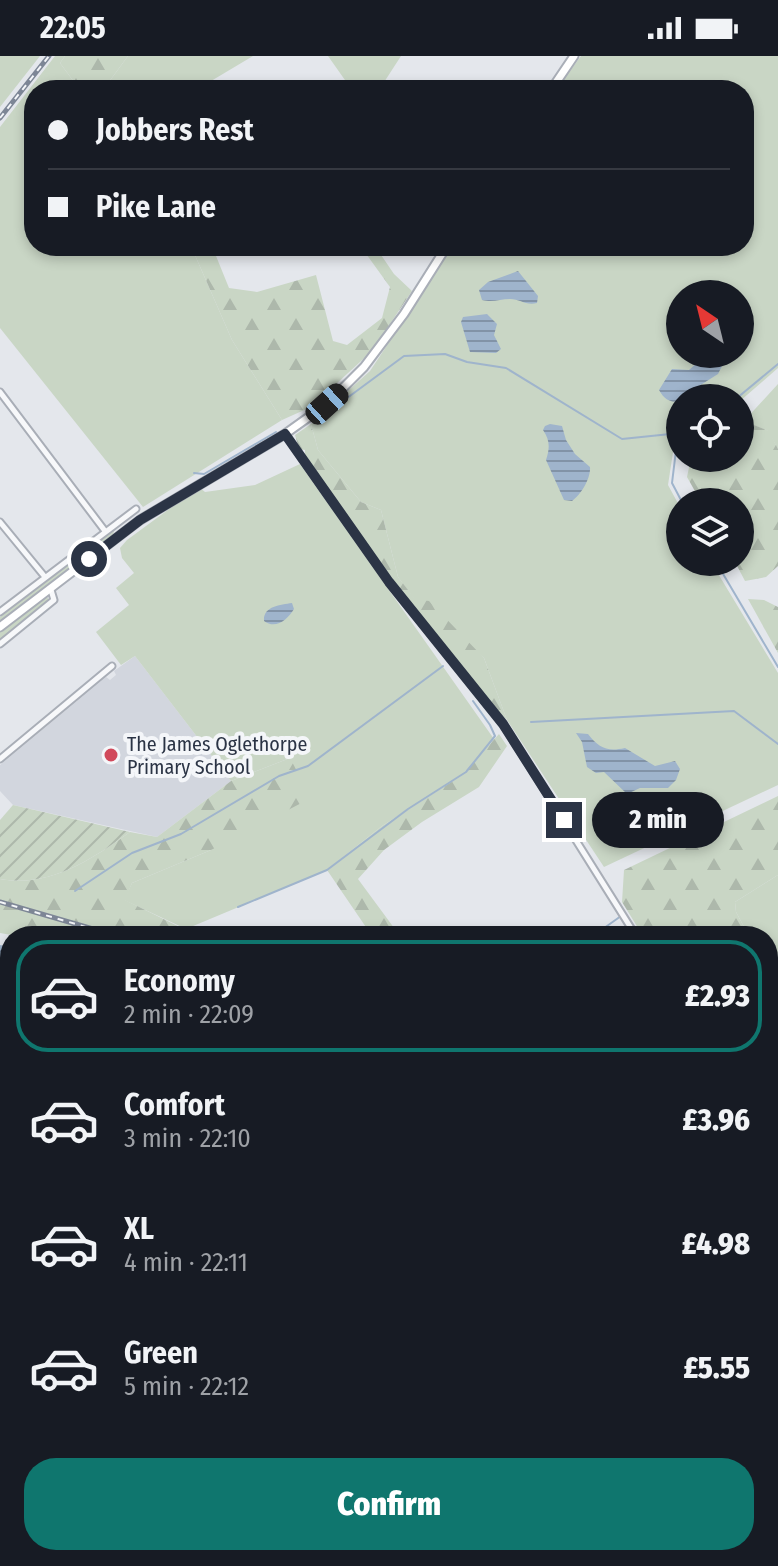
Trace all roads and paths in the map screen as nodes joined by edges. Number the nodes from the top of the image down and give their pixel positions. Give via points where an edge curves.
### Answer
1 (574, 56) edge
2 (558, 80) edge
3 (441, 256) edge
4 (0, 392) edge
5 (285, 434) junction
6 (136, 509) dead end
7 (0, 522) edge
8 (114, 525) junction
9 (105, 531) junction
10 (121, 533) junction
11 (45, 577) junction
12 (51, 590) junction
13 (0, 612) edge
14 (0, 627) edge
15 (0, 644) edge
16 (112, 666) dead end
17 (0, 759) edge
18 (630, 926) edge

1 - 2 main road
3 - 5 main road via 364,367 327,404
4 - 9 street
5 - 10 main road
5 - 18 street via 389,582 503,724
6 - 8 street
7 - 11 street
8 - 9 street
8 - 10 street
9 - 11 street
10 - 12 main road
11 - 13 street
12 - 14 main road
12 - 15 street via 54,600
16 - 17 street

